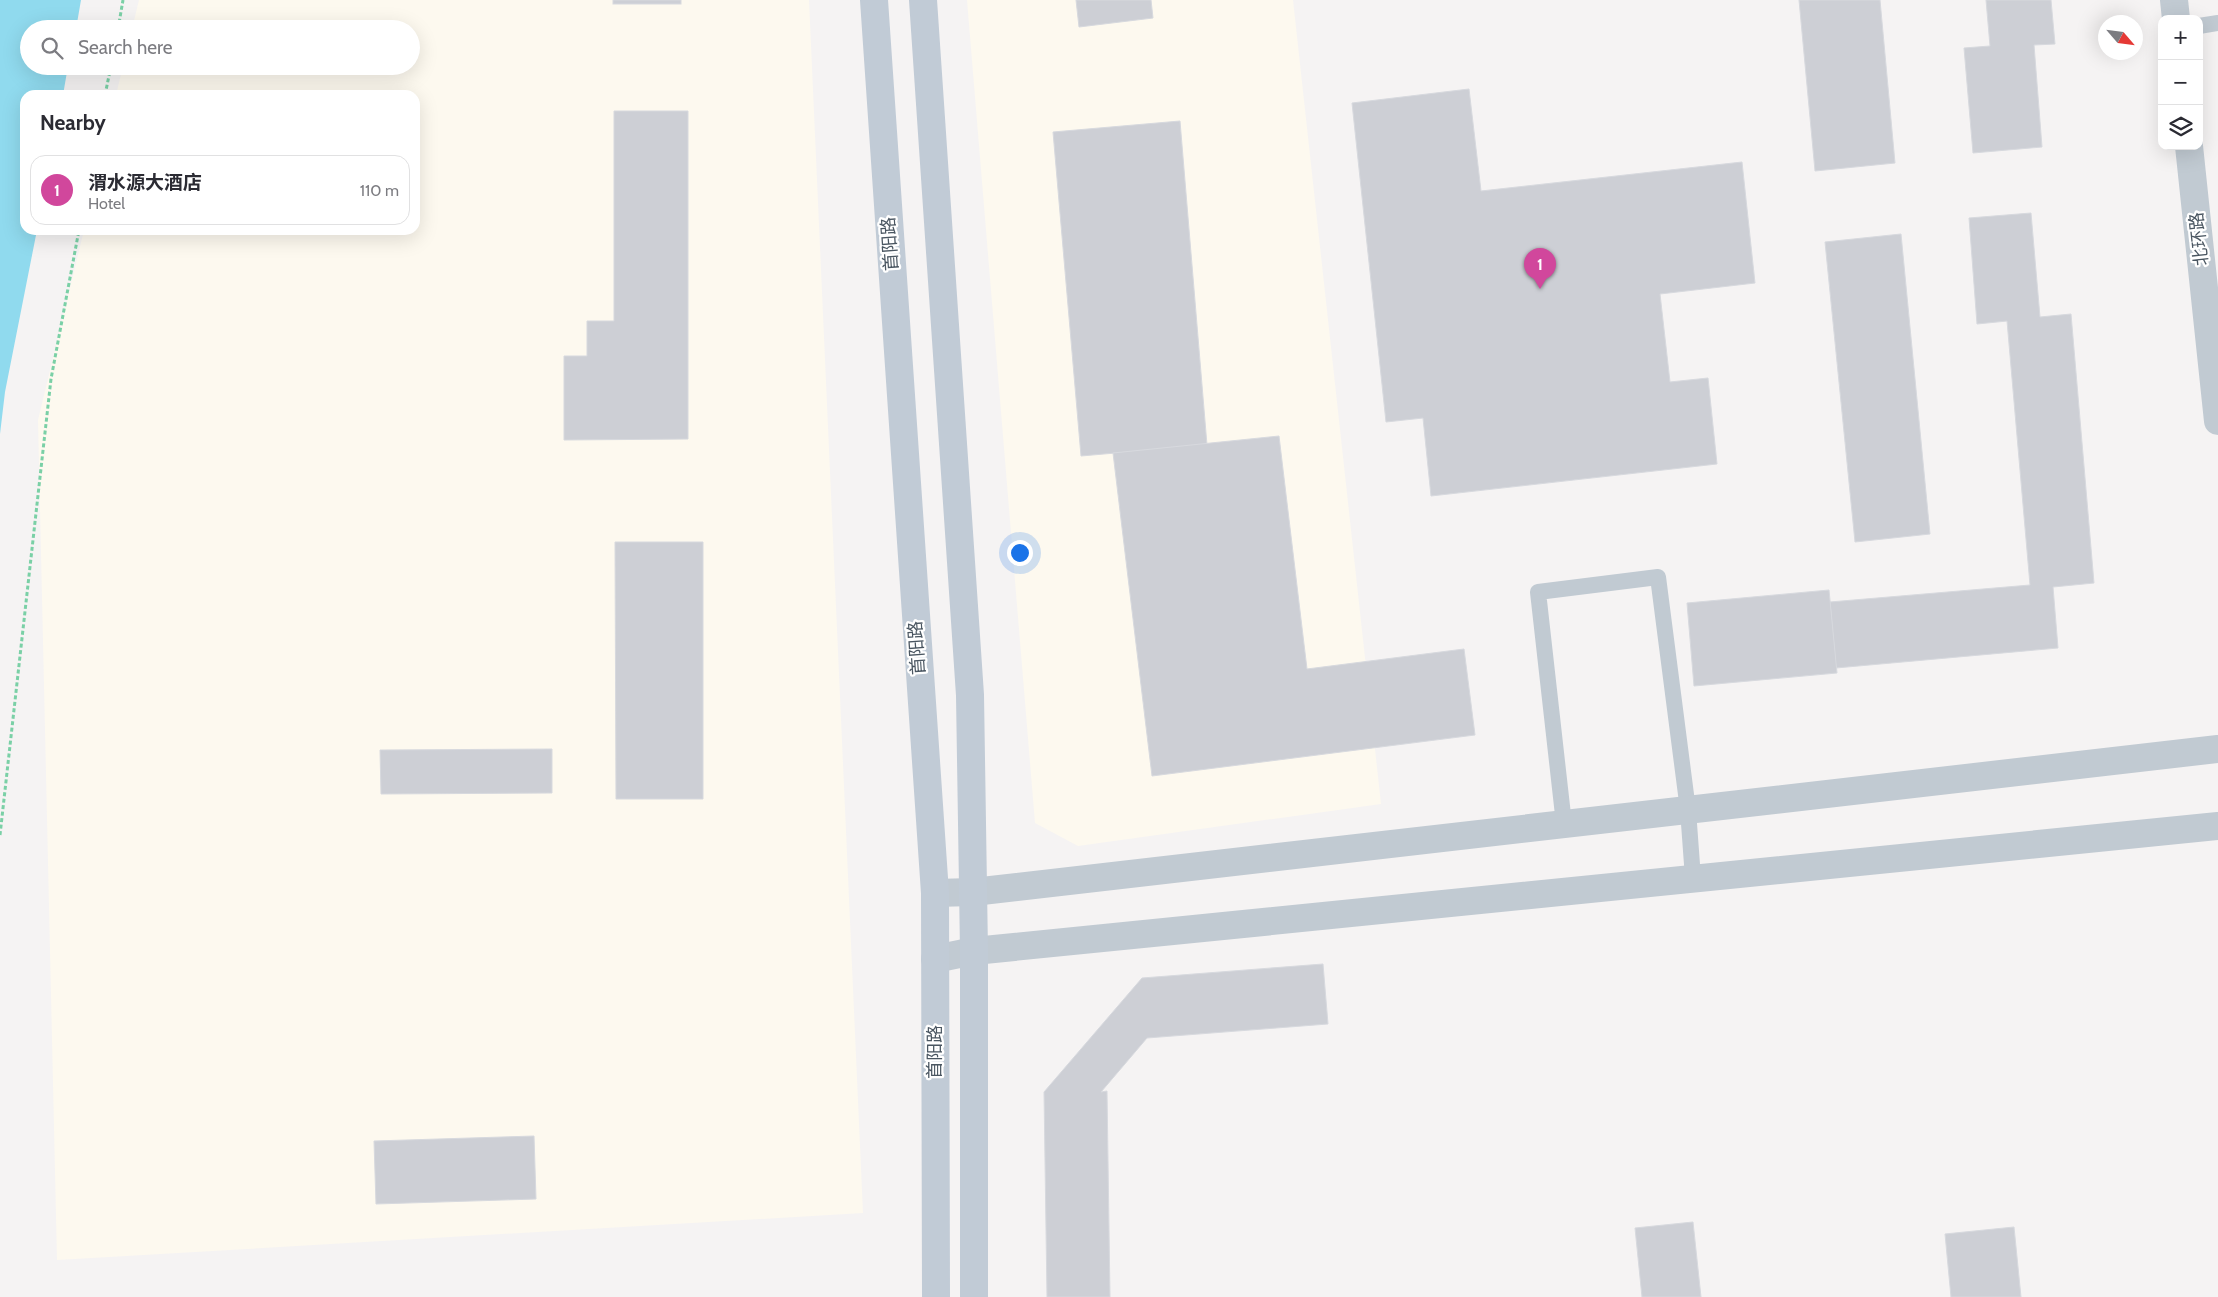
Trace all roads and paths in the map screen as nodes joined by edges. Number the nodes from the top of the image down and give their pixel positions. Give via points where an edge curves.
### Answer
1 (123, 0) edge
2 (874, 0) edge
3 (923, 0) edge
4 (2174, 0) edge
5 (2176, 15) edge
6 (120, 20) edge
7 (2218, 23) edge
8 (2203, 25) edge
9 (109, 75) edge
10 (106, 90) edge
11 (2189, 150) edge
12 (79, 235) edge
13 (2218, 421) edge
14 (2218, 749) edge
15 (1688, 810) junction
16 (1564, 824) junction
17 (2218, 826) edge
18 (0, 835) edge
19 (1693, 878) junction
20 (973, 892) junction
21 (935, 893) junction
22 (974, 951) junction
23 (935, 959) junction
24 (936, 1297) edge
25 (974, 1297) edge

1 - 6 path
2 - 21 main road, 首阳路
3 - 20 main road via 970,695
4 - 5 street
7 - 8 lane
9 - 10 path
11 - 13 street, 北环路
12 - 18 path via 51,379
14 - 15 street
15 - 16 street
15 - 16 lane via 1658,577 1538,592
15 - 19 lane
16 - 20 street
17 - 19 street
19 - 22 street
20 - 21 street
20 - 22 main road
21 - 23 main road, 首阳路
22 - 23 street
22 - 25 main road
23 - 24 main road, 首阳路

